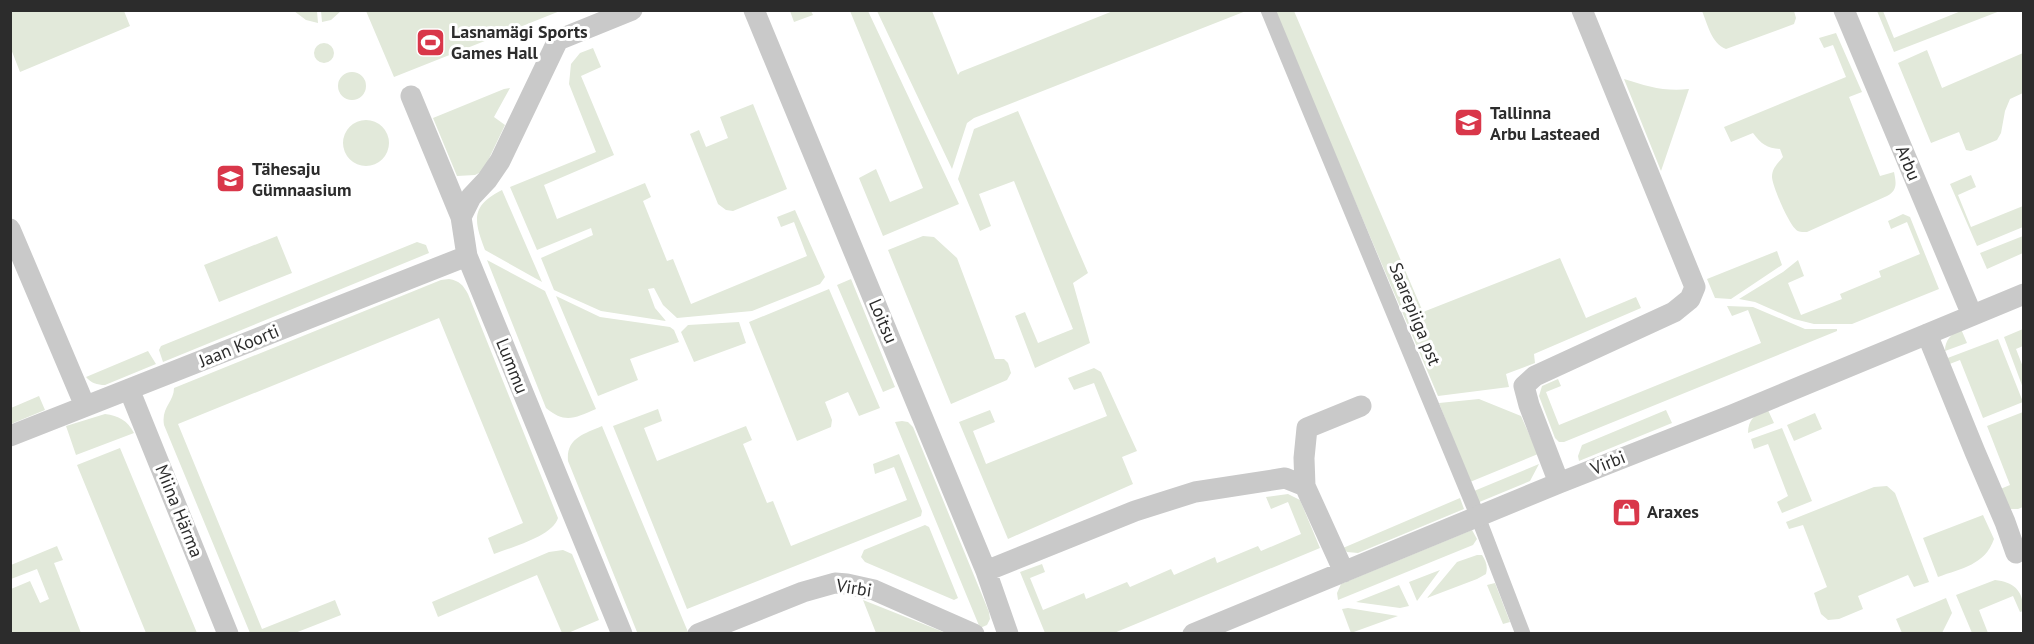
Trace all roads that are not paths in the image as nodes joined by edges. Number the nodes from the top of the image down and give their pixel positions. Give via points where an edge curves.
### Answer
1 (632, 10) edge
2 (754, 10) edge
3 (1268, 10) edge
4 (1582, 10) edge
5 (1844, 10) edge
6 (411, 96) dead end
7 (461, 218) junction
8 (10, 230) edge
9 (467, 256) junction
10 (2024, 294) edge
11 (1972, 315) junction
12 (1927, 334) junction
13 (129, 389) junction
14 (85, 406) junction
15 (1361, 406) dead end
16 (10, 436) edge
17 (1559, 483) junction
18 (1305, 486) junction
19 (1478, 517) junction
20 (2016, 553) dead end
21 (986, 571) junction
22 (1344, 572) junction
23 (228, 633) edge
24 (622, 633) edge
25 (698, 633) edge
26 (974, 633) edge
27 (1008, 633) edge
28 (1193, 633) edge
29 (1523, 633) edge

1 - 7 street via 558,40 500,161 471,197
2 - 21 street, Loitsu
3 - 19 street, Saarepiiga pst
4 - 17 street via 1695,287 1690,299 1674,312 1535,376 1524,386
5 - 11 street, Arbu
6 - 7 street, Lummu
7 - 9 street, Lummu
8 - 14 street
9 - 13 street, Jaan Koorti
9 - 24 street, Lummu
10 - 11 street, Virbi
11 - 12 street, Virbi
12 - 17 street, Virbi
12 - 20 street
13 - 14 street, Jaan Koorti
13 - 23 street, Miina Härma
14 - 16 street, Jaan Koorti
15 - 18 street via 1307,428
17 - 19 street, Virbi
18 - 21 street via 1285,478 1195,492 1135,511
18 - 22 street
19 - 22 street, Virbi
19 - 29 street, Saarepiiga pst
21 - 27 street, Loitsu
22 - 28 street, Virbi
25 - 26 street, Virbi via 836,583 874,590

